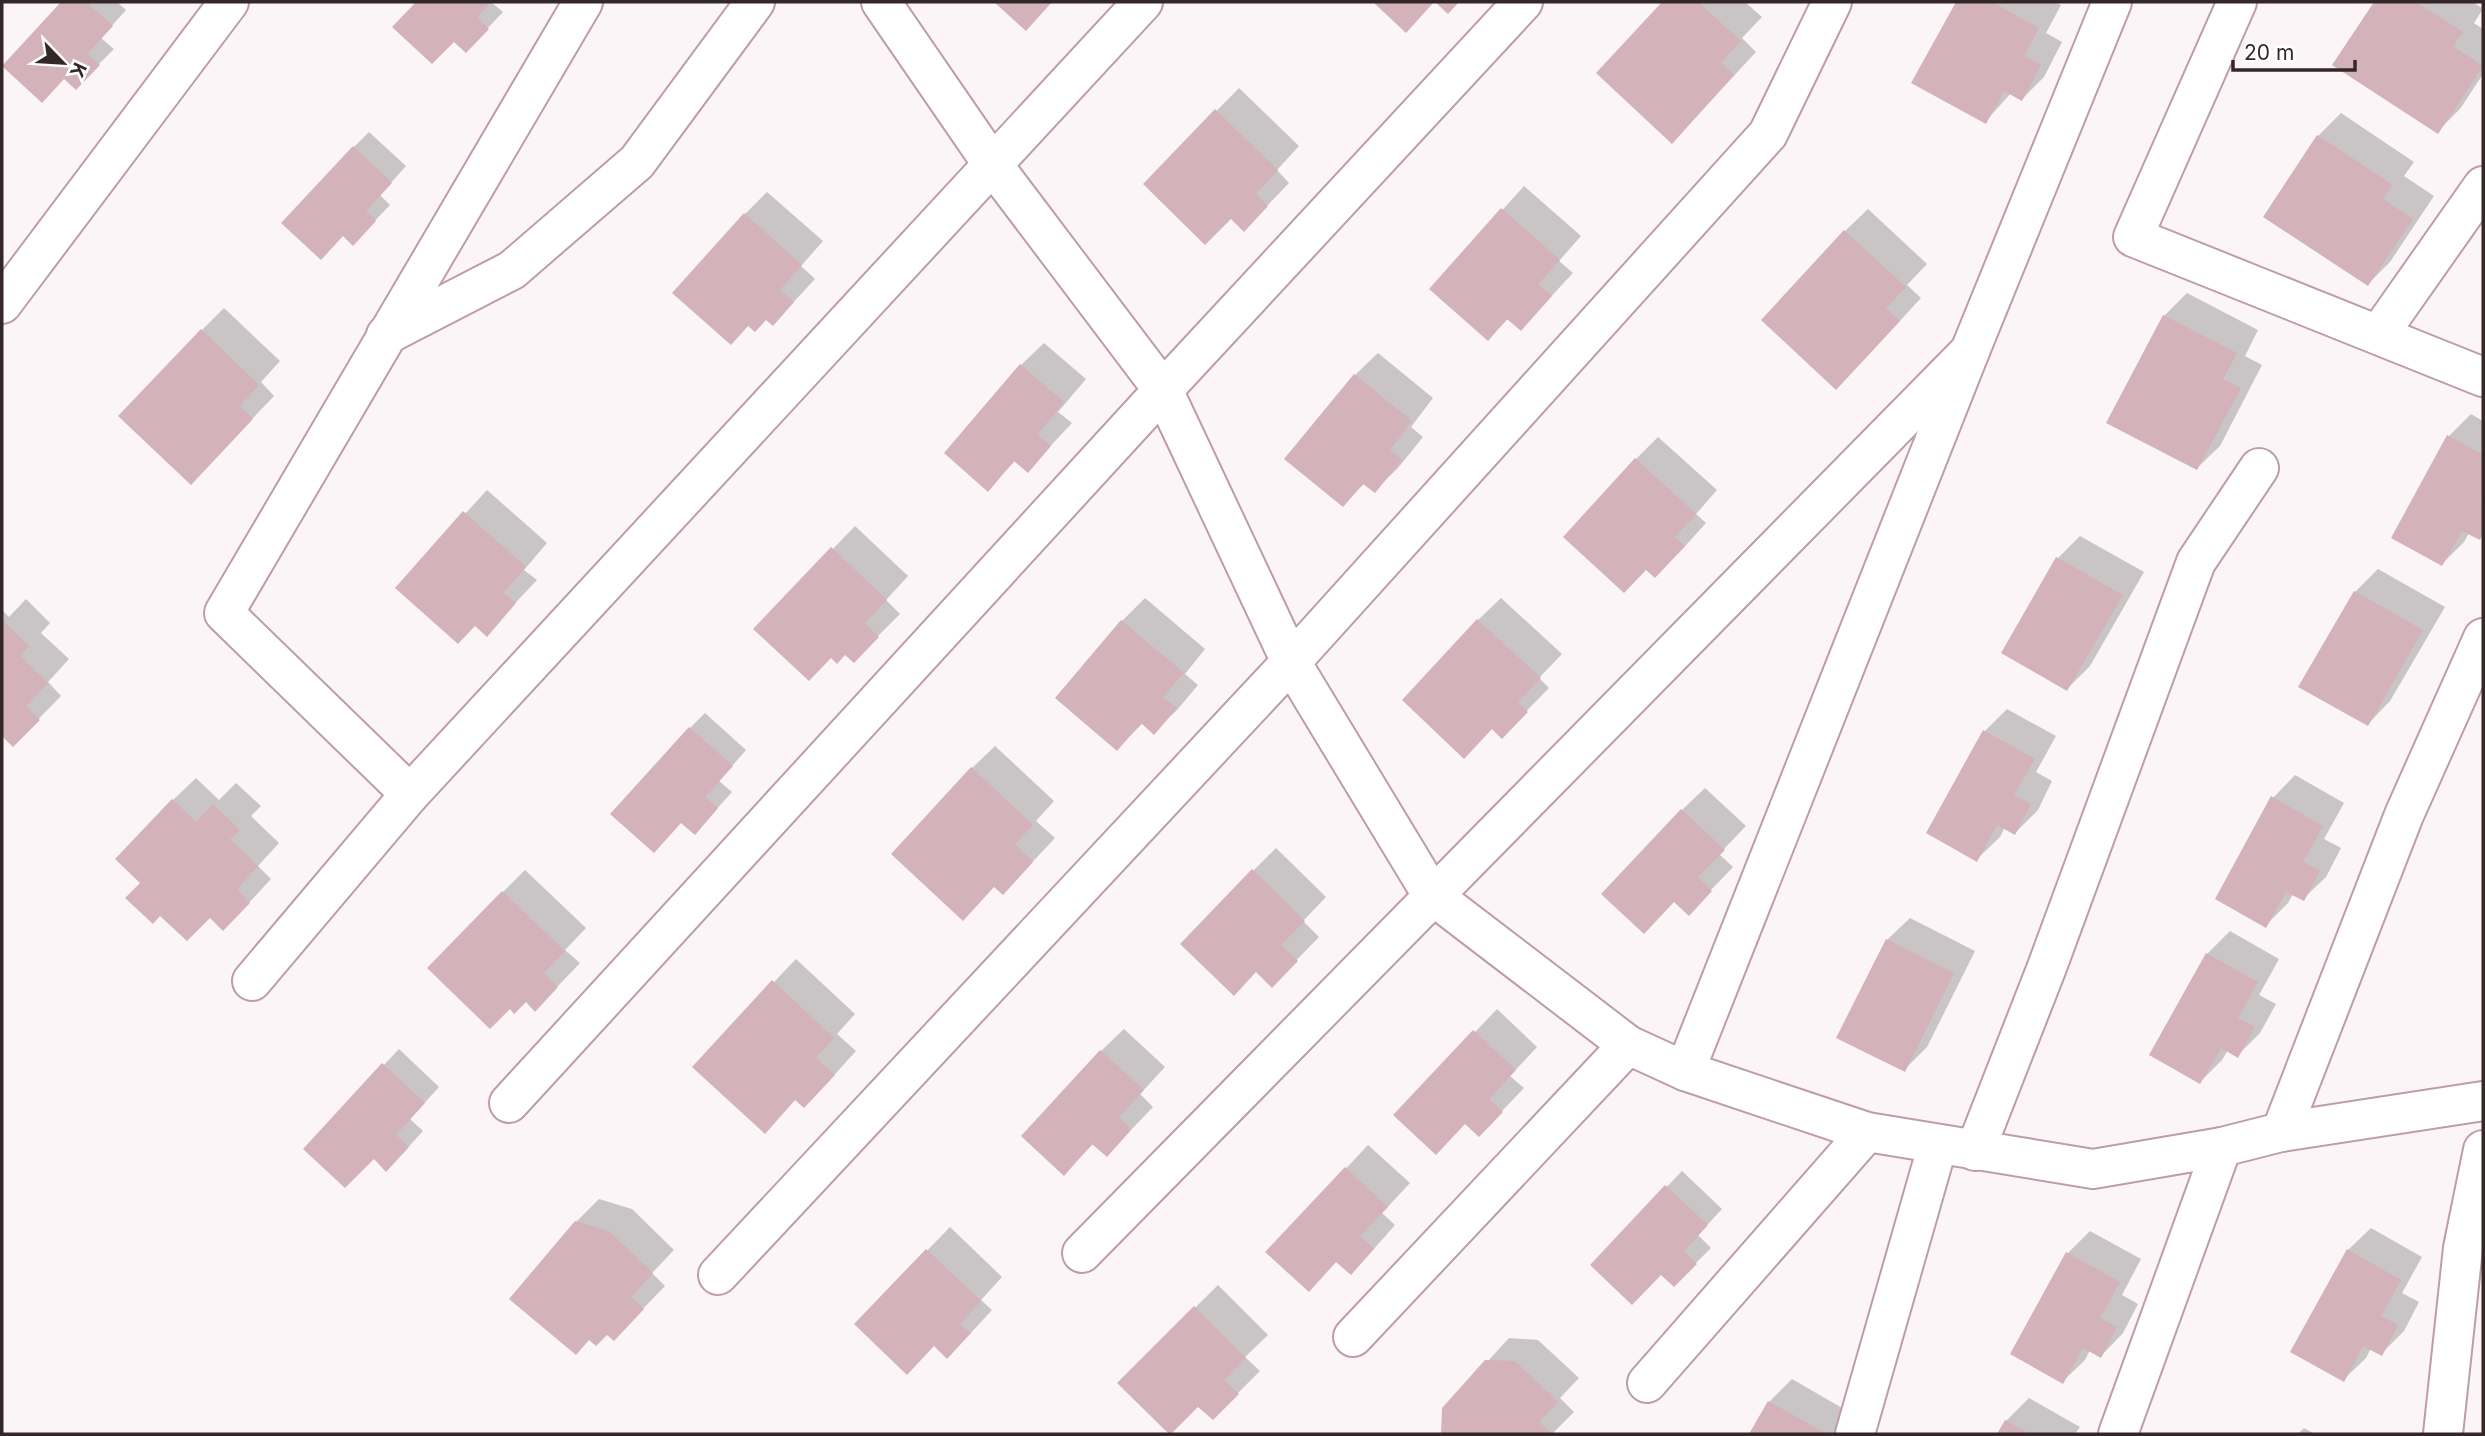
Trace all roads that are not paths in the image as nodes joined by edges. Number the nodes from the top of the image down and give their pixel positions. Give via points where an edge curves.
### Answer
1 (229, 2) edge
2 (583, 2) edge
3 (755, 2) edge
4 (881, 2) edge
5 (1143, 2) edge
6 (1523, 2) edge
7 (1832, 2) edge
8 (2112, 2) edge
9 (2237, 2) edge
10 (993, 165) junction
11 (2483, 186) edge
12 (2, 304) edge
13 (2379, 334) junction
14 (386, 335) junction
15 (1970, 351) junction
16 (2483, 377) edge
17 (1163, 390) junction
18 (2259, 468) dead end
19 (2483, 638) edge
20 (1291, 662) junction
21 (410, 794) junction
22 (1433, 895) junction
23 (252, 981) dead end
24 (1628, 1045) junction
25 (1685, 1071) junction
26 (2483, 1101) edge
27 (509, 1103) dead end
28 (1867, 1132) junction
29 (2281, 1132) junction
30 (1938, 1144) junction
31 (2222, 1147) junction
32 (2483, 1150) edge
33 (1975, 1151) junction
34 (1082, 1253) dead end
35 (718, 1275) dead end
36 (1353, 1337) dead end
37 (1647, 1383) dead end
38 (1855, 1434) edge
39 (2118, 1434) edge
40 (2443, 1434) edge

1 - 12 street
2 - 14 street
3 - 14 street via 638,162 512,270
4 - 10 street
5 - 10 street
6 - 17 street
7 - 20 street via 1768,134
8 - 15 street
9 - 13 street via 2133,237
10 - 17 street
10 - 21 street
11 - 13 street
13 - 16 street
14 - 21 street via 224,612
15 - 22 street
15 - 25 street
17 - 20 street
17 - 27 street
18 - 33 street via 2196,562
19 - 29 street via 2404,815
20 - 22 street
20 - 35 street
21 - 23 street
22 - 24 street
22 - 34 street
24 - 25 street
24 - 36 street
25 - 28 street
26 - 29 street
28 - 30 street
28 - 37 street
29 - 31 street
30 - 33 street
30 - 38 street
31 - 33 street via 2093,1169
31 - 39 street
32 - 40 street via 2463,1248

